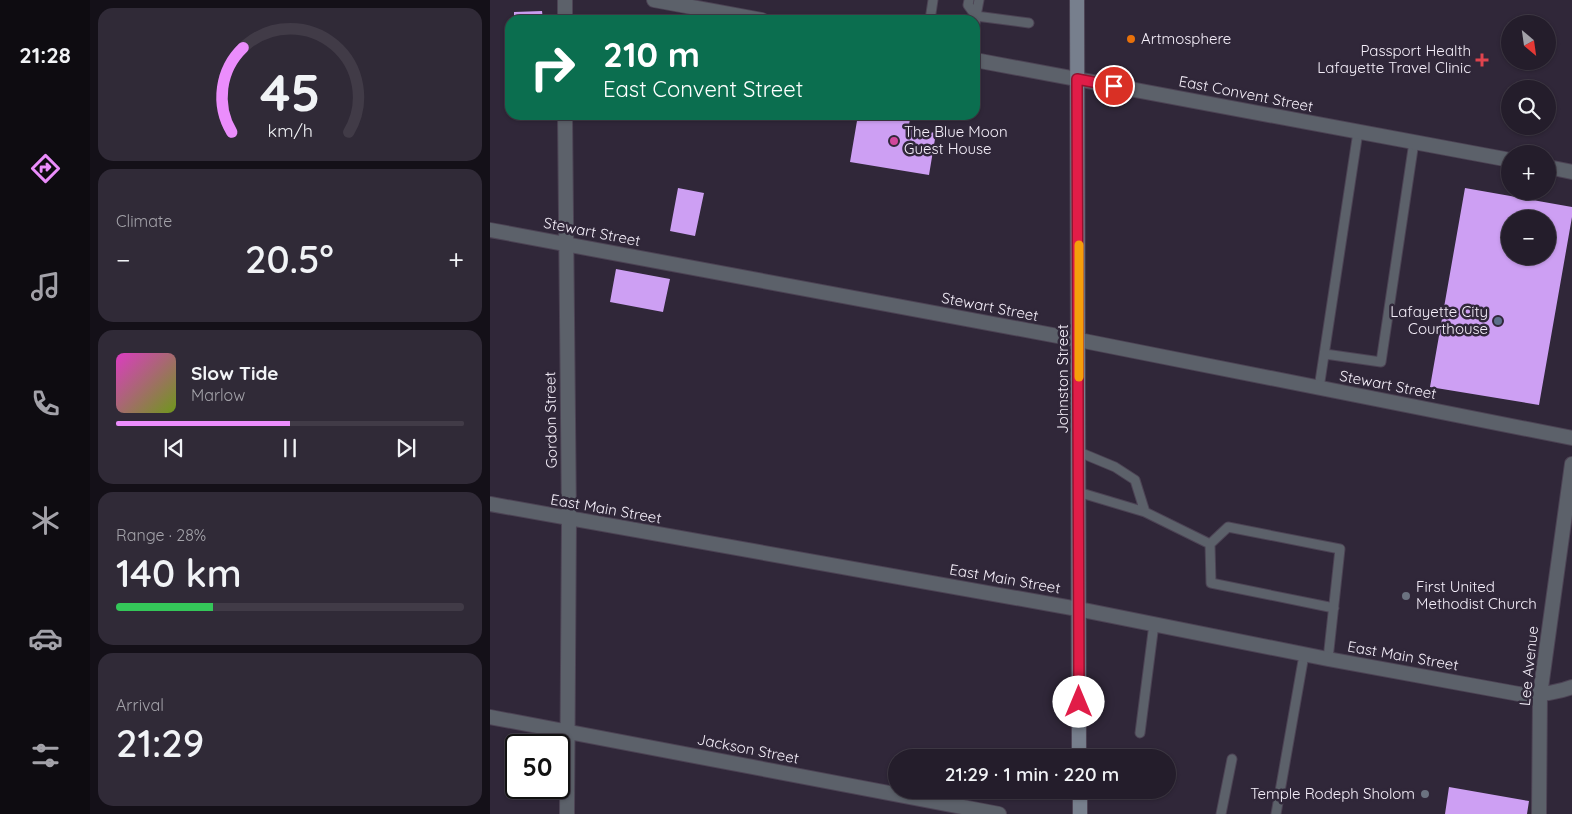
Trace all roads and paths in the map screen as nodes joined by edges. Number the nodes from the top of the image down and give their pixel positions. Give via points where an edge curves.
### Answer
1 (565, 0) edge
2 (654, 0) edge
3 (933, 0) edge
4 (969, 0) edge
5 (979, 0) edge
6 (1077, 0) edge
7 (565, 15) edge
8 (735, 15) edge
9 (931, 15) edge
10 (973, 15) edge
11 (977, 15) edge
12 (980, 20) edge
13 (1029, 23) dead end
14 (980, 61) edge
15 (1077, 79) junction
16 (565, 120) edge
17 (1358, 132) junction
18 (1414, 142) junction
19 (1501, 158) edge
20 (1556, 169) edge
21 (1572, 172) edge
22 (490, 230) edge
23 (565, 244) junction
24 (1079, 340) junction
25 (1325, 354) junction
26 (1319, 388) junction
27 (1572, 438) edge
28 (1078, 452) junction
29 (1572, 464) edge
30 (1078, 492) junction
31 (490, 504) edge
32 (1145, 512) junction
33 (569, 519) junction
34 (1210, 544) junction
35 (1334, 608) junction
36 (1078, 609) junction
37 (1154, 624) junction
38 (1304, 655) junction
39 (1328, 659) junction
40 (1572, 687) edge
41 (1540, 695) junction
42 (490, 717) edge
43 (566, 732) junction
44 (1140, 733) dead end
45 (1079, 749) edge
46 (1232, 759) dead end
47 (1080, 799) edge
48 (567, 814) edge
49 (999, 814) edge
50 (1080, 814) edge
51 (1221, 814) edge
52 (1276, 814) edge
53 (1539, 814) edge

1 - 7 street
2 - 8 street
3 - 9 lane
4 - 10 lane
5 - 11 lane
6 - 15 main road, Johnston Street
12 - 13 lane
14 - 15 street, East Convent Street
15 - 17 street, East Convent Street
15 - 24 main road, Johnston Street
16 - 23 street, Gordon Street
17 - 18 street, East Convent Street
17 - 25 lane
18 - 19 street, East Convent Street
18 - 25 lane via 1381,362
20 - 21 street
22 - 23 street, Stewart Street
23 - 24 street, Stewart Street
23 - 33 street, Gordon Street
24 - 26 street, Stewart Street
24 - 28 main road, Johnston Street
25 - 26 lane
26 - 27 street, Stewart Street
28 - 30 main road, Johnston Street
28 - 32 lane via 1115,467 1135,480
29 - 41 street, Lee Avenue
30 - 32 lane
30 - 36 main road, Johnston Street
31 - 33 street, East Main Street
32 - 34 lane
33 - 36 street, East Main Street
33 - 43 street, Gordon Street
34 - 35 lane via 1211,583
34 - 35 lane via 1228,527 1340,549
35 - 39 lane
36 - 37 street, East Main Street
36 - 45 main road, Johnston Street
37 - 38 street, East Main Street
37 - 44 lane
38 - 39 street, East Main Street
38 - 52 lane
39 - 41 street, East Main Street via 1519,694
40 - 41 street, East Main Street
41 - 53 street, Lee Avenue
42 - 43 street, Jackson Street
43 - 48 street, Gordon Street
43 - 49 street, Jackson Street
46 - 51 lane
47 - 50 main road

